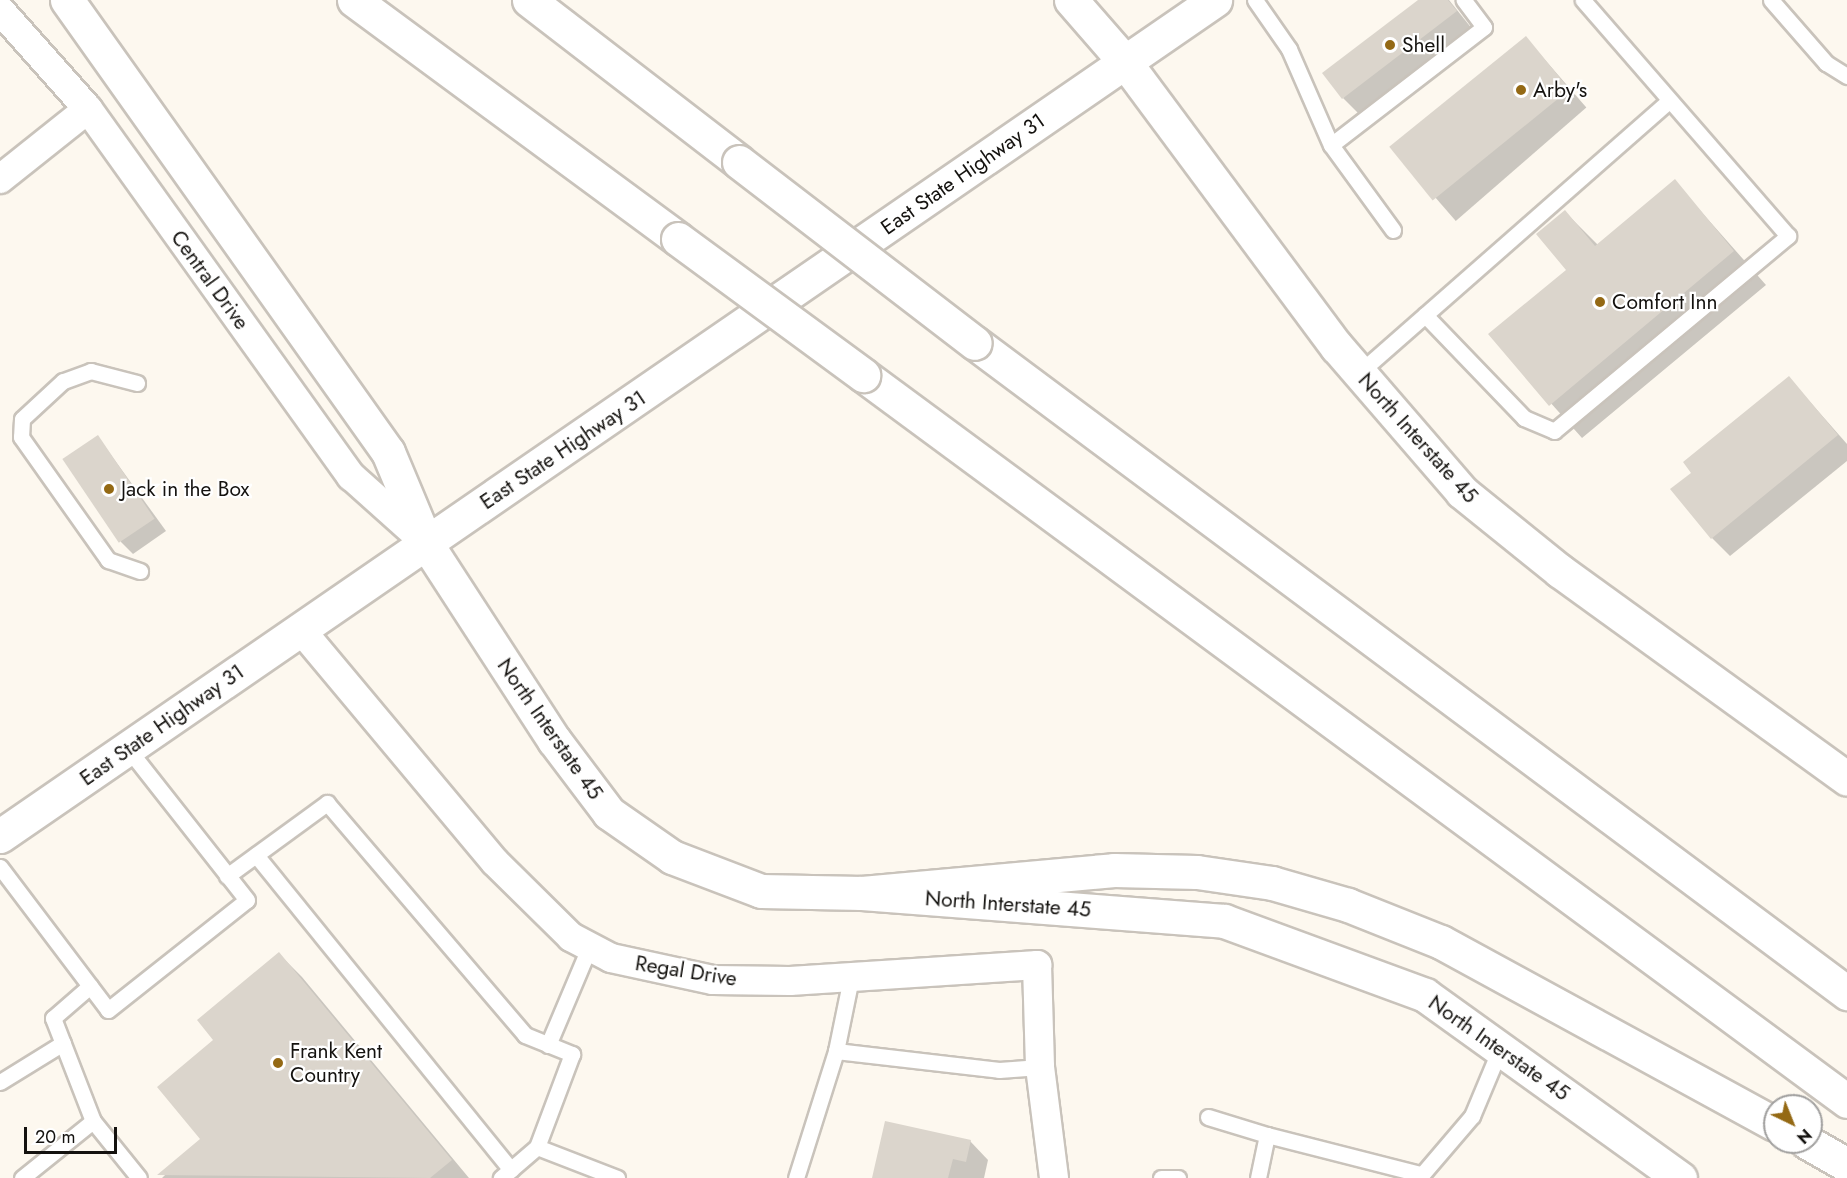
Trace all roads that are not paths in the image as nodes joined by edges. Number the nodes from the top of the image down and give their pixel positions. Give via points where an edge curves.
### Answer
1 (67, 0) edge
2 (354, 0) edge
3 (529, 0) edge
4 (1071, 0) edge
5 (1215, 0) edge
6 (1255, 0) edge
7 (1464, 0) edge
8 (1583, 0) edge
9 (1771, 0) edge
10 (0, 10) edge
11 (1125, 62) junction
12 (1847, 76) edge
13 (1668, 102) junction
14 (88, 109) junction
15 (1331, 145) junction
16 (0, 179) edge
17 (1394, 230) dead end
18 (1425, 315) junction
19 (1359, 373) junction
20 (137, 383) dead end
21 (426, 543) junction
22 (140, 572) dead end
23 (301, 630) junction
24 (128, 749) junction
25 (1847, 779) edge
26 (0, 836) edge
27 (256, 855) junction
28 (0, 867) edge
29 (227, 876) junction
30 (862, 893) junction
31 (589, 948) junction
32 (850, 978) junction
33 (90, 986) junction
34 (1847, 993) edge
35 (63, 1042) junction
36 (548, 1045) junction
37 (1500, 1049) junction
38 (836, 1051) junction
39 (1040, 1067) junction
40 (0, 1082) edge
41 (1847, 1101) edge
42 (1208, 1117) dead end
43 (1763, 1117) edge
44 (93, 1121) junction
45 (1267, 1135) junction
46 (537, 1147) junction
47 (1823, 1151) edge
48 (1847, 1165) edge
49 (506, 1174) edge
50 (1420, 1176) edge
51 (22, 1178) edge
52 (139, 1178) edge
53 (617, 1178) edge
54 (796, 1178) edge
55 (1054, 1178) edge
56 (1161, 1178) edge
57 (1178, 1178) edge
58 (1258, 1178) edge
59 (1680, 1178) edge

1 - 21 main road, North Interstate 45 via 388,452
2 - 41 main road, bridge
3 - 34 main road, bridge via 975,343
4 - 11 main road, North Interstate 45
5 - 11 main road, East State Highway 31
6 - 15 lane via 1289,49
7 - 15 lane via 1484,27
8 - 13 lane
9 - 12 lane via 1826,63
10 - 14 street, Central Drive
11 - 19 main road, North Interstate 45
11 - 21 main road, East State Highway 31
13 - 18 lane
13 - 18 lane via 1788,236 1554,431 1524,418
14 - 16 street
14 - 21 street, Central Drive via 351,476
15 - 17 lane
18 - 19 lane
19 - 25 main road, North Interstate 45 via 1462,492 1560,571
20 - 22 lane via 91,371 63,381 22,419 21,437 108,560
21 - 23 main road, East State Highway 31
21 - 30 main road, North Interstate 45 via 554,740 609,813 672,857 760,891
23 - 24 main road, East State Highway 31
23 - 31 street, Regal Drive via 495,862
24 - 26 main road, East State Highway 31
24 - 29 lane
27 - 29 lane
27 - 36 lane via 327,803 525,1035
27 - 49 lane
28 - 33 lane
29 - 33 lane via 247,900 108,1010
30 - 37 main road, North Interstate 45 via 1224,921 1425,995
30 - 43 main road via 1114,870 1197,872 1272,884 1348,905 1441,942
31 - 32 street, Regal Drive via 641,967 714,980
31 - 36 lane
32 - 38 lane
32 - 39 street, Regal Drive via 1037,965
33 - 35 lane via 53,1018
35 - 40 lane
35 - 44 lane
36 - 46 lane via 572,1054
37 - 50 lane via 1472,1116
37 - 59 main road, North Interstate 45
38 - 39 lane via 999,1070
38 - 54 lane
39 - 55 street, Regal Drive
42 - 45 lane
44 - 51 lane
44 - 52 lane
45 - 50 lane
45 - 58 lane
46 - 49 lane
46 - 53 lane
47 - 48 main road
56 - 57 lane

